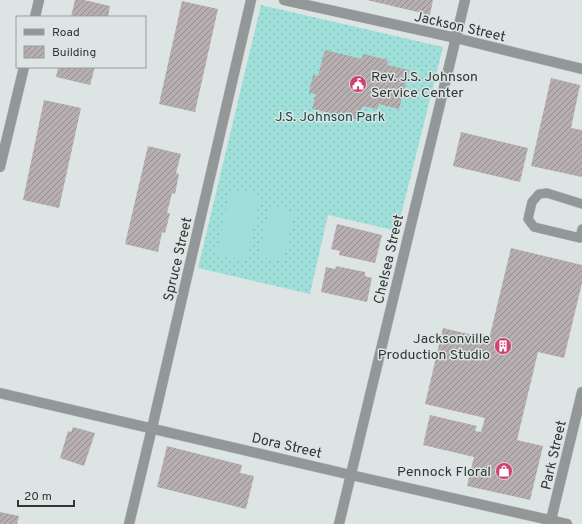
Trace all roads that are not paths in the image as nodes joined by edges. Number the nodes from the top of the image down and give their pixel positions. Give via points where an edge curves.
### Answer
1 (40, 0) edge
2 (251, 0) edge
3 (284, 0) edge
4 (465, 0) edge
5 (35, 16) edge
6 (456, 38) junction
7 (24, 68) edge
8 (582, 69) edge
9 (0, 167) edge
10 (582, 204) edge
11 (582, 229) edge
12 (582, 392) edge
13 (0, 393) edge
14 (152, 428) junction
15 (351, 475) junction
16 (551, 522) edge
17 (129, 524) edge
18 (339, 524) edge
19 (567, 524) edge

1 - 5 street
2 - 14 street, Spruce Street
3 - 6 street, Jackson Street
4 - 6 street, Chelsea Street
6 - 8 street, Jackson Street
6 - 15 street, Chelsea Street
7 - 9 street
10 - 11 lane via 547,193 539,194 532,202 528,219 534,227 580,238
12 - 16 street, Park Street
13 - 14 street, Dora Street
14 - 15 street, Dora Street
14 - 17 street, Spruce Street
15 - 16 street, Dora Street
15 - 18 street, Chelsea Street
16 - 19 street, Dora Street

